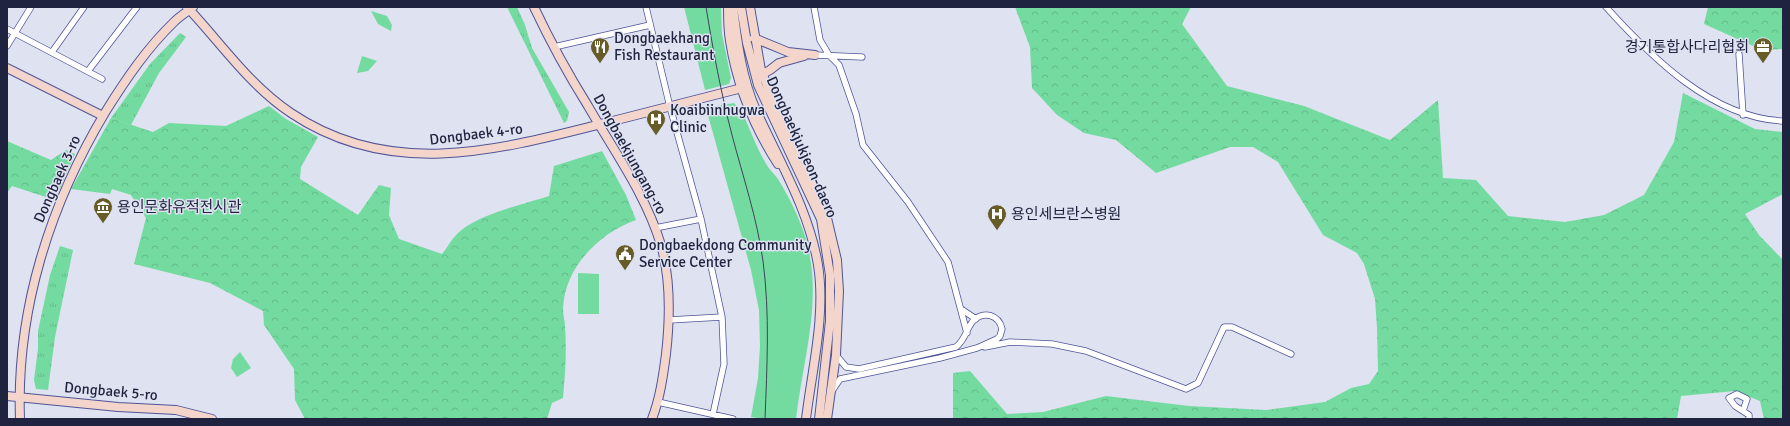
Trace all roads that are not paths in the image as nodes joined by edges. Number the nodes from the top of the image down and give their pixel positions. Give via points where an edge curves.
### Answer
1 (31, 7) edge
2 (84, 7) edge
3 (137, 7) edge
4 (534, 7) edge
5 (646, 7) edge
6 (728, 7) edge
7 (733, 7) edge
8 (741, 7) edge
9 (750, 7) edge
10 (814, 7) edge
11 (1606, 7) edge
12 (190, 8) edge
13 (650, 25) junction
14 (7, 29) edge
15 (14, 32) junction
16 (754, 38) junction
17 (7, 46) edge
18 (554, 47) junction
19 (52, 52) junction
20 (1740, 54) dead end
21 (815, 55) junction
22 (829, 55) junction
23 (862, 57) dead end
24 (7, 68) edge
25 (88, 71) junction
26 (763, 74) junction
27 (102, 78) dead end
28 (742, 88) junction
29 (670, 106) junction
30 (1743, 115) junction
31 (103, 116) junction
32 (1783, 121) edge
33 (599, 125) junction
34 (794, 189) junction
35 (810, 198) junction
36 (826, 214) junction
37 (701, 218) junction
38 (655, 228) junction
39 (839, 291) junction
40 (961, 308) junction
41 (722, 317) junction
42 (976, 319) junction
43 (668, 320) junction
44 (830, 321) junction
45 (967, 333) junction
46 (1000, 336) junction
47 (1010, 342) junction
48 (977, 348) junction
49 (1291, 354) dead end
50 (836, 355) junction
51 (831, 392) junction
52 (7, 396) edge
53 (19, 396) junction
54 (658, 402) junction
55 (1743, 411) dead end
56 (713, 414) junction
57 (20, 419) edge
58 (212, 419) edge
59 (652, 419) edge
60 (733, 419) edge
61 (806, 419) edge
62 (819, 419) edge
63 (827, 419) edge
64 (1749, 419) edge

1 - 15 street
2 - 19 street
3 - 25 street
4 - 18 street, Dongbaekjungang-ro
5 - 13 street
6 - 28 street via 730,41
7 - 34 street, Dongbaekjukjeon-daero via 738,50 755,109
8 - 35 street, Dongbaekjukjeon-daero via 758,85
9 - 16 street
10 - 22 street via 820,40
11 - 30 street via 1639,44 1677,77
12 - 31 street, Dongbaek 3-ro via 142,58
12 - 33 street, Dongbaek 4-ro via 239,67 291,114 321,130 367,147 412,155 460,153 546,139
13 - 18 street
13 - 29 street
14 - 15 street
15 - 17 street
15 - 19 street
16 - 21 street via 779,50
16 - 26 street
18 - 33 street, Dongbaekjungang-ro
19 - 25 street
20 - 30 street
21 - 22 street
21 - 26 street via 785,60
22 - 23 street
22 - 40 street via 839,65 856,114 863,145 908,202 948,262
24 - 31 street
25 - 27 street
26 - 36 street via 789,140 815,187
28 - 29 street, Dongbaek 4-ro
28 - 34 street via 756,126
29 - 33 street, Dongbaek 4-ro
29 - 37 street
30 - 32 street
31 - 53 street, Dongbaek 3-ro via 75,168 48,234 29,305 20,360
33 - 38 street, Dongbaekjungang-ro via 634,183
34 - 61 street, Dongbaekjukjeon-daero via 818,265 820,312
35 - 36 street
35 - 44 street, Dongbaekjukjeon-daero via 821,219 829,268
36 - 39 street via 837,260
37 - 38 street
37 - 41 street
38 - 43 street, Dongbaekjungang-ro via 665,262
39 - 44 street
39 - 50 street
40 - 42 street
40 - 45 street
41 - 43 street
41 - 56 street via 724,364
42 - 45 street
42 - 46 street via 984,315 993,316 1002,326
43 - 54 street, Dongbaekjungang-ro via 666,356
44 - 62 street, Dongbaekjukjeon-daero
45 - 50 street via 961,343 950,350 859,370 846,367
46 - 47 street
46 - 48 street
47 - 48 street
47 - 49 street via 1052,344 1086,351 1186,389 1198,383 1224,327 1232,327
48 - 51 street via 840,379
50 - 51 street
51 - 63 street
52 - 53 street, Dongbaek 5-ro
53 - 57 street, Dongbaek 3-ro
53 - 58 street, Dongbaek 5-ro via 118,407 176,410
54 - 56 street
54 - 59 street, Dongbaekjungang-ro
55 - 64 street via 1749,415
56 - 60 street

